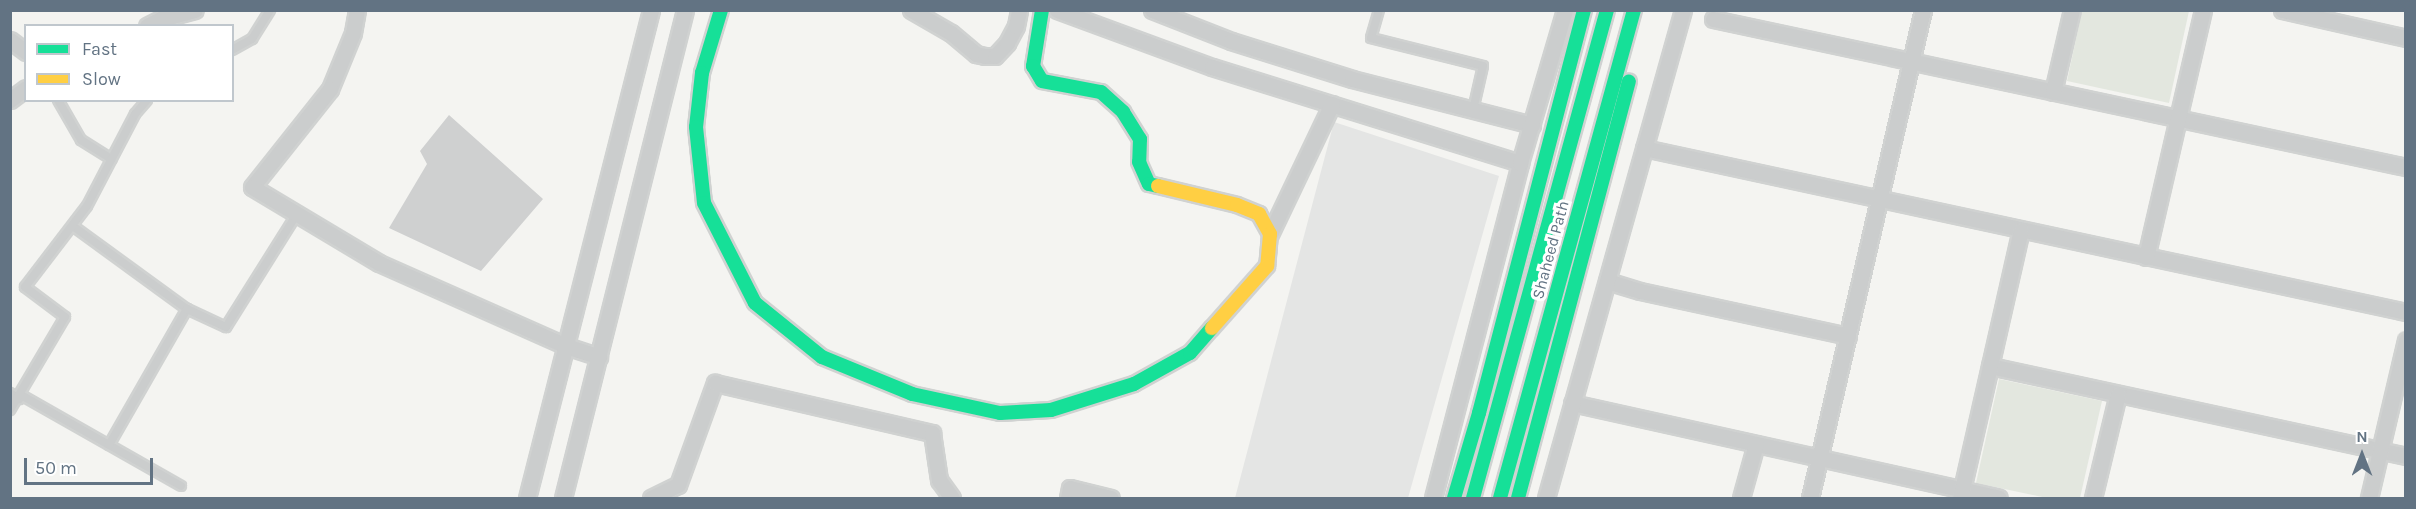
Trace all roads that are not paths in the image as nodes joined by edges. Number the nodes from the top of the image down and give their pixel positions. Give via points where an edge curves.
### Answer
1 (195, 10) edge
2 (270, 10) edge
3 (357, 10) edge
4 (651, 10) edge
5 (685, 10) edge
6 (721, 10) edge
7 (911, 10) edge
8 (1019, 10) edge
9 (1042, 10) edge
10 (1057, 10) edge
11 (1152, 10) edge
12 (1379, 10) edge
13 (1565, 10) edge
14 (1584, 10) edge
15 (1607, 10) edge
16 (1634, 10) edge
17 (1647, 10) edge
18 (1683, 10) edge
19 (1923, 10) edge
20 (2072, 10) edge
21 (2203, 10) edge
22 (2282, 10) edge
23 (2345, 17) edge
24 (1713, 19) dead end
25 (151, 24) edge
26 (2406, 38) edge
27 (10, 40) edge
28 (234, 49) edge
29 (24, 50) edge
30 (1911, 61) junction
31 (1613, 86) junction
32 (1627, 89) junction
33 (24, 90) edge
34 (2053, 92) junction
35 (10, 100) edge
36 (59, 102) edge
37 (145, 102) edge
38 (1332, 104) junction
39 (1473, 110) junction
40 (2178, 118) junction
41 (1532, 125) junction
42 (1644, 148) junction
43 (112, 159) junction
44 (1520, 164) junction
45 (2406, 167) edge
46 (1879, 199) junction
47 (297, 214) junction
48 (72, 226) junction
49 (2021, 230) junction
50 (1270, 234) junction
51 (2146, 256) junction
52 (1607, 281) junction
53 (187, 309) junction
54 (2406, 312) edge
55 (1848, 336) junction
56 (2406, 340) edge
57 (566, 346) junction
58 (599, 357) junction
59 (1990, 366) junction
60 (10, 393) edge
61 (2118, 394) junction
62 (20, 397) junction
63 (1572, 403) junction
64 (10, 410) edge
65 (1756, 444) junction
66 (109, 445) junction
67 (2380, 450) junction
68 (2406, 456) edge
69 (1820, 458) junction
70 (181, 486) dead end
71 (1961, 494) edge
72 (527, 498) edge
73 (562, 498) edge
74 (651, 498) edge
75 (952, 498) edge
76 (1068, 498) edge
77 (1111, 498) edge
78 (1433, 498) edge
79 (1454, 498) edge
80 (1473, 498) edge
81 (1500, 498) edge
82 (1518, 498) edge
83 (1546, 498) edge
84 (1741, 498) edge
85 (1810, 498) edge
86 (2000, 498) edge
87 (2093, 498) edge
88 (2369, 498) edge

1 - 25 street
2 - 28 lane via 252,39
3 - 47 street via 353,33 330,89 252,187
4 - 57 street
5 - 58 street
6 - 50 main road via 702,73 696,126 704,203 755,303 822,357 902,390 1000,413 1052,410 1134,384 1190,353 1231,308 1267,266
7 - 8 street via 951,33 976,54 985,56 995,56 1007,44
9 - 50 main road via 1033,66 1042,81 1101,92 1123,112 1140,139 1139,162 1149,183 1260,214
10 - 38 street via 1212,67
11 - 39 street via 1231,41 1352,79
12 - 39 lane via 1371,38 1484,66
13 - 41 street
14 - 79 main road
15 - 80 main road, Shaheed Path
16 - 31 main road, Shaheed Path
17 - 32 main road
18 - 42 street
19 - 30 street
20 - 34 street
21 - 40 street
22 - 23 street
23 - 26 street
24 - 30 street
27 - 29 street
30 - 34 street
30 - 46 street
31 - 32 main road
31 - 81 main road, Shaheed Path
32 - 82 main road
33 - 35 street
34 - 40 street
36 - 43 lane via 81,140
37 - 43 lane
38 - 44 street
38 - 50 street
39 - 41 street
40 - 45 street
40 - 51 street
41 - 44 street
42 - 46 street
42 - 52 street
43 - 48 lane
44 - 78 street
46 - 49 street
46 - 55 street
47 - 53 lane via 226,327
47 - 57 street via 379,263
48 - 53 lane
48 - 62 lane via 25,287 65,317
49 - 51 street
49 - 59 street
51 - 54 street
52 - 55 street
52 - 63 street
53 - 66 lane
55 - 69 street
56 - 67 street
57 - 58 street
57 - 72 street
58 - 73 street
59 - 61 street
59 - 71 street
60 - 62 lane
61 - 67 street
61 - 87 street
62 - 64 lane
62 - 66 lane
63 - 65 street
63 - 83 street
65 - 69 street
65 - 84 street
66 - 70 lane
67 - 68 street
67 - 88 street
69 - 71 street
69 - 85 street
71 - 86 street
74 - 75 street via 678,485 715,383 932,434 939,480
76 - 77 street via 1070,488

